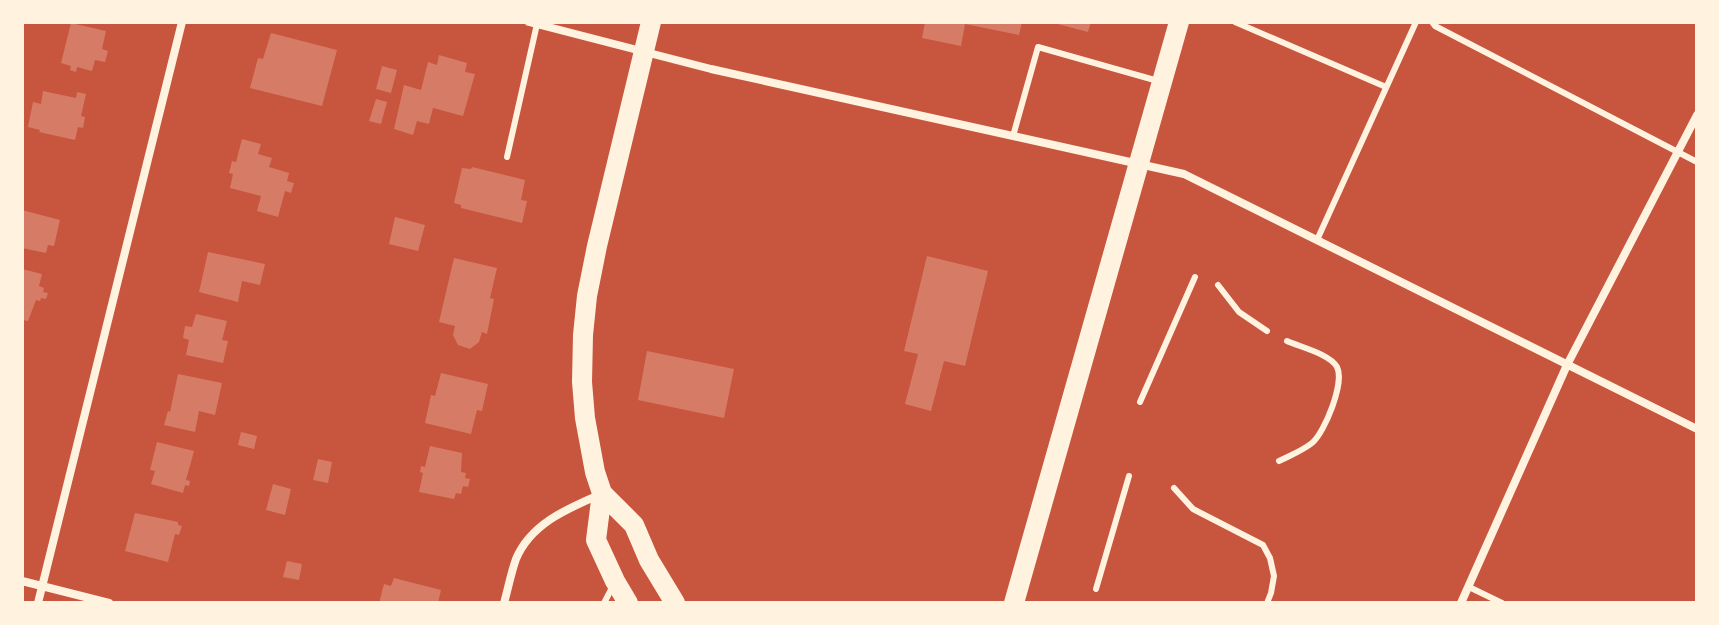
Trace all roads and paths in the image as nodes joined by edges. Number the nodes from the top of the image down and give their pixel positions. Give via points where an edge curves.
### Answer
1 (182, 22) edge
2 (651, 22) edge
3 (1179, 22) edge
4 (1235, 22) edge
5 (1416, 22) edge
6 (1432, 22) edge
7 (533, 23) edge
8 (644, 51) junction
9 (1162, 82) junction
10 (1386, 87) junction
11 (1697, 115) edge
12 (1013, 136) junction
13 (1678, 152) junction
14 (507, 157) dead end
15 (1697, 162) edge
16 (1138, 163) junction
17 (1317, 240) junction
18 (1195, 277) dead end
19 (1218, 285) dead end
20 (1267, 331) dead end
21 (1287, 341) dead end
22 (1567, 365) junction
23 (1140, 402) dead end
24 (1697, 429) edge
25 (1279, 461) dead end
26 (1129, 476) dead end
27 (1174, 488) dead end
28 (602, 493) junction
29 (22, 581) edge
30 (615, 581) junction
31 (42, 587) junction
32 (1469, 587) junction
33 (1096, 589) dead end
34 (38, 603) edge
35 (109, 603) edge
36 (504, 603) edge
37 (604, 603) edge
38 (628, 603) edge
39 (675, 603) edge
40 (1014, 603) edge
41 (1267, 603) edge
42 (1461, 603) edge
43 (1502, 603) edge

1 - 31 street
2 - 8 main road
3 - 9 main road
4 - 10 lane
5 - 10 lane
6 - 13 lane
7 - 8 street
7 - 14 lane
8 - 12 street
8 - 28 main road via 597,246 583,335 585,418
9 - 12 lane via 1038,47
9 - 16 main road
10 - 17 lane
11 - 13 street
12 - 16 street
13 - 15 lane
13 - 22 street
16 - 17 street via 1184,174
16 - 40 main road
17 - 22 street
18 - 23 lane
19 - 20 lane via 1239,312
21 - 25 lane via 1330,359 1340,377 1316,440
22 - 24 street
22 - 32 street
26 - 33 lane
27 - 41 lane via 1193,509 1263,545 1274,576
28 - 30 main road via 596,540
28 - 36 street via 555,515 532,536 517,557
28 - 39 main road via 634,525
29 - 31 street
30 - 37 lane
30 - 38 main road
31 - 34 street
31 - 35 street
32 - 42 street
32 - 43 lane

